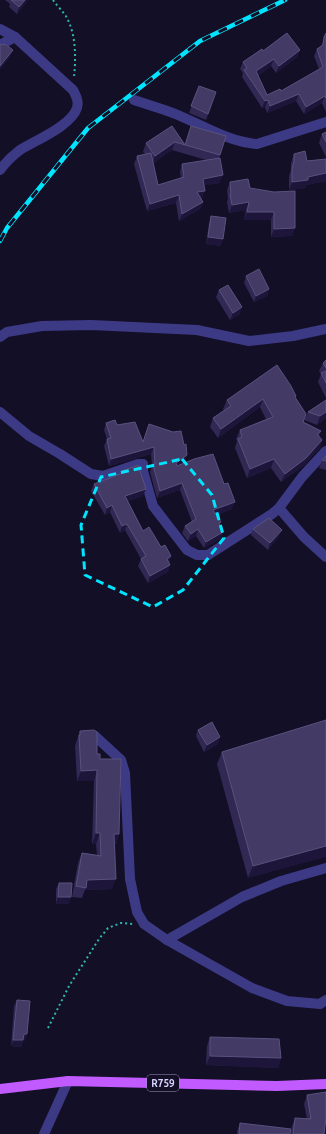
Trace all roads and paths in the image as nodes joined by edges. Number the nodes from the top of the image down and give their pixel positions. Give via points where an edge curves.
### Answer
1 (53, 0) edge
2 (0, 29) edge
3 (15, 37) junction
4 (0, 45) edge
5 (73, 90) junction
6 (134, 100) dead end
7 (326, 122) edge
8 (0, 170) edge
9 (326, 329) edge
10 (0, 337) edge
11 (0, 412) edge
12 (326, 452) edge
13 (279, 508) junction
14 (326, 557) edge
15 (95, 736) edge
16 (326, 868) edge
17 (144, 924) junction
18 (167, 940) junction
19 (326, 1000) edge
20 (48, 1028) dead end
21 (68, 1081) junction
22 (326, 1084) edge
23 (0, 1089) edge
24 (44, 1134) edge

1 - 5 path via 67,17 74,36
2 - 3 street
3 - 4 street
3 - 5 street
5 - 8 street via 77,98 73,116 8,159
6 - 7 street via 248,143 257,144
9 - 10 street via 249,341 197,330 91,325 42,326 7,332
11 - 13 street via 29,436 91,474 103,476 142,464 153,506 187,550 197,555 208,555
12 - 13 street via 302,477
13 - 14 street via 304,537
15 - 17 street via 121,760 125,773 130,879 137,912
16 - 18 street via 281,881 242,897
17 - 18 street
17 - 20 path via 121,923 108,928 69,986
18 - 19 street via 252,988 287,1001 320,1004
21 - 22 main road, R759 via 277,1086
21 - 23 main road, R759
21 - 24 street

